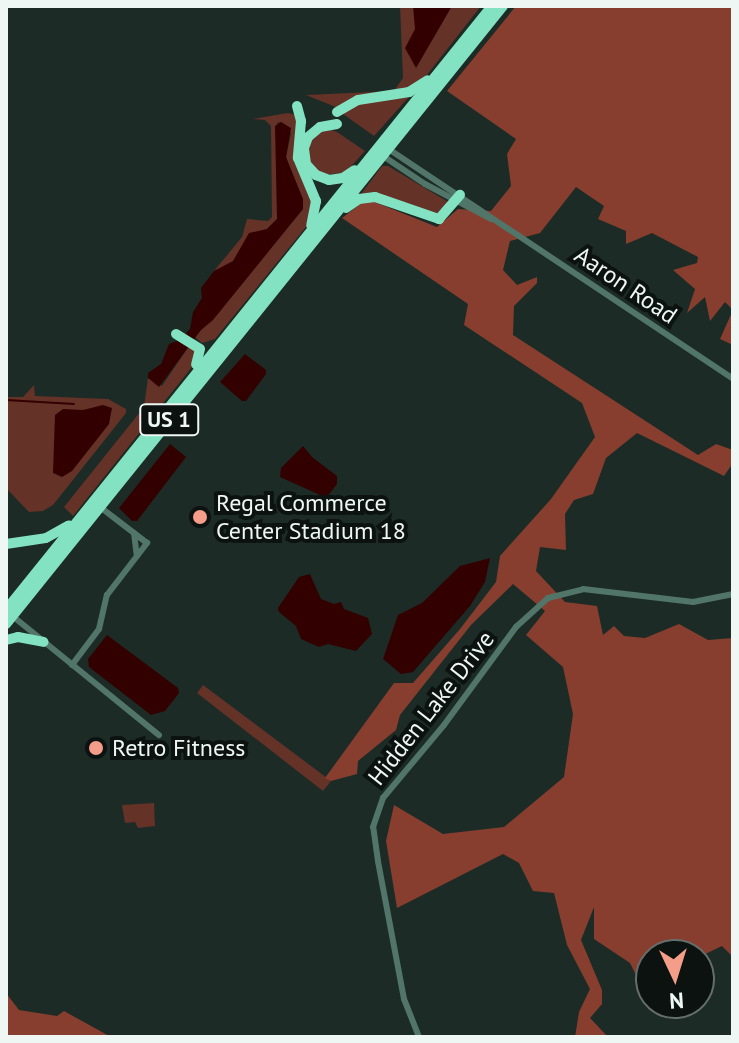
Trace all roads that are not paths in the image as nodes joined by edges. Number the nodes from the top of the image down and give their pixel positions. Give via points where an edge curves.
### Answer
1 (490, 6) edge
2 (503, 6) edge
3 (447, 62) junction
4 (297, 106) dead end
5 (379, 152) junction
6 (458, 198) junction
7 (326, 225) junction
8 (307, 235) junction
9 (182, 332) dead end
10 (227, 335) junction
11 (198, 345) junction
12 (733, 379) edge
13 (171, 404) junction
14 (100, 507) junction
15 (88, 508) junction
16 (134, 533) junction
17 (6, 544) edge
18 (137, 556) junction
19 (733, 594) edge
20 (8, 615) edge
21 (6, 640) edge
22 (44, 642) junction
23 (72, 665) junction
24 (159, 735) dead end
25 (419, 1037) edge

1 - 3 highway, US 1
2 - 5 highway, US 1
3 - 5 highway, US 1
3 - 5 highway via 413,90 358,100 308,137 304,155 319,177 337,180
4 - 8 highway via 298,158 316,204
5 - 6 street, Aaron Road
5 - 7 highway, US 1
5 - 8 highway, US 1
6 - 7 highway via 445,217 437,219 366,197
6 - 12 street, Aaron Road
7 - 14 highway, US 1
8 - 10 highway, US 1
9 - 11 highway
10 - 11 highway
10 - 13 highway, US 1
11 - 13 highway via 200,360
13 - 15 highway, US 1
14 - 16 street
14 - 20 highway, US 1
15 - 17 highway via 50,537
15 - 20 highway, US 1
16 - 18 street
16 - 18 street via 147,543
18 - 23 street via 107,595 99,629
19 - 25 street, Hidden Lake Drive via 693,602 583,589 548,598 516,627 383,798 373,827 378,861 404,999
20 - 22 street
21 - 22 highway
22 - 23 street
23 - 24 street

